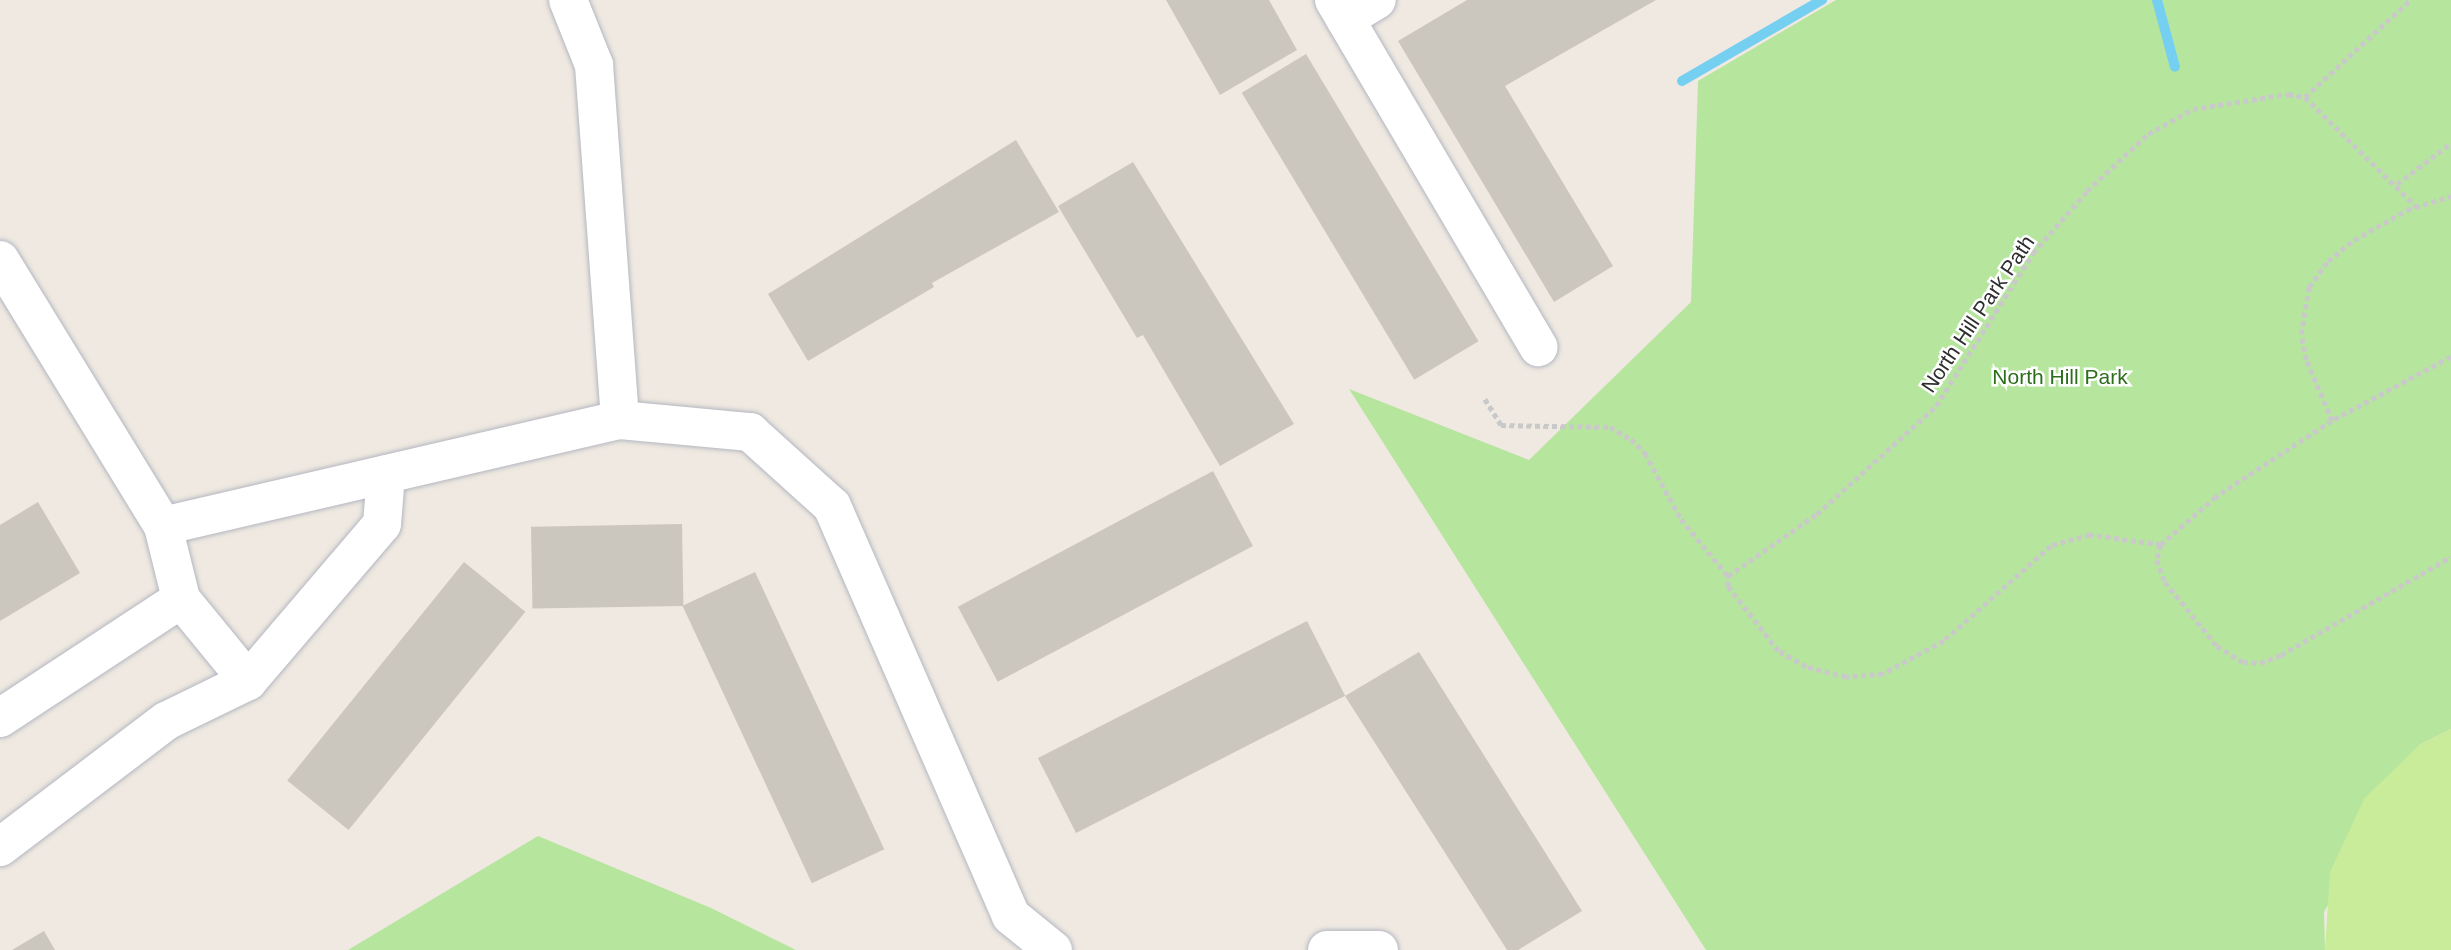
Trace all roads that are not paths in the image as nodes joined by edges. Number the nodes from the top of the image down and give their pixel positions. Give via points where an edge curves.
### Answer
1 (568, 0) edge
2 (1352, 6) edge
3 (0, 260) edge
4 (1538, 347) dead end
5 (620, 420) junction
6 (386, 474) junction
7 (163, 526) junction
8 (181, 599) junction
9 (248, 681) junction
10 (0, 718) edge
11 (0, 847) edge
12 (1053, 950) edge
13 (1327, 950) edge
14 (1379, 950) edge

1 - 5 street via 594,65
2 - 4 street
3 - 7 street
5 - 6 street
5 - 12 street via 750,432 832,506 1011,915
6 - 7 street
6 - 9 street via 382,524
7 - 8 street
8 - 9 street
8 - 10 street
9 - 11 street via 166,721
13 - 14 street

